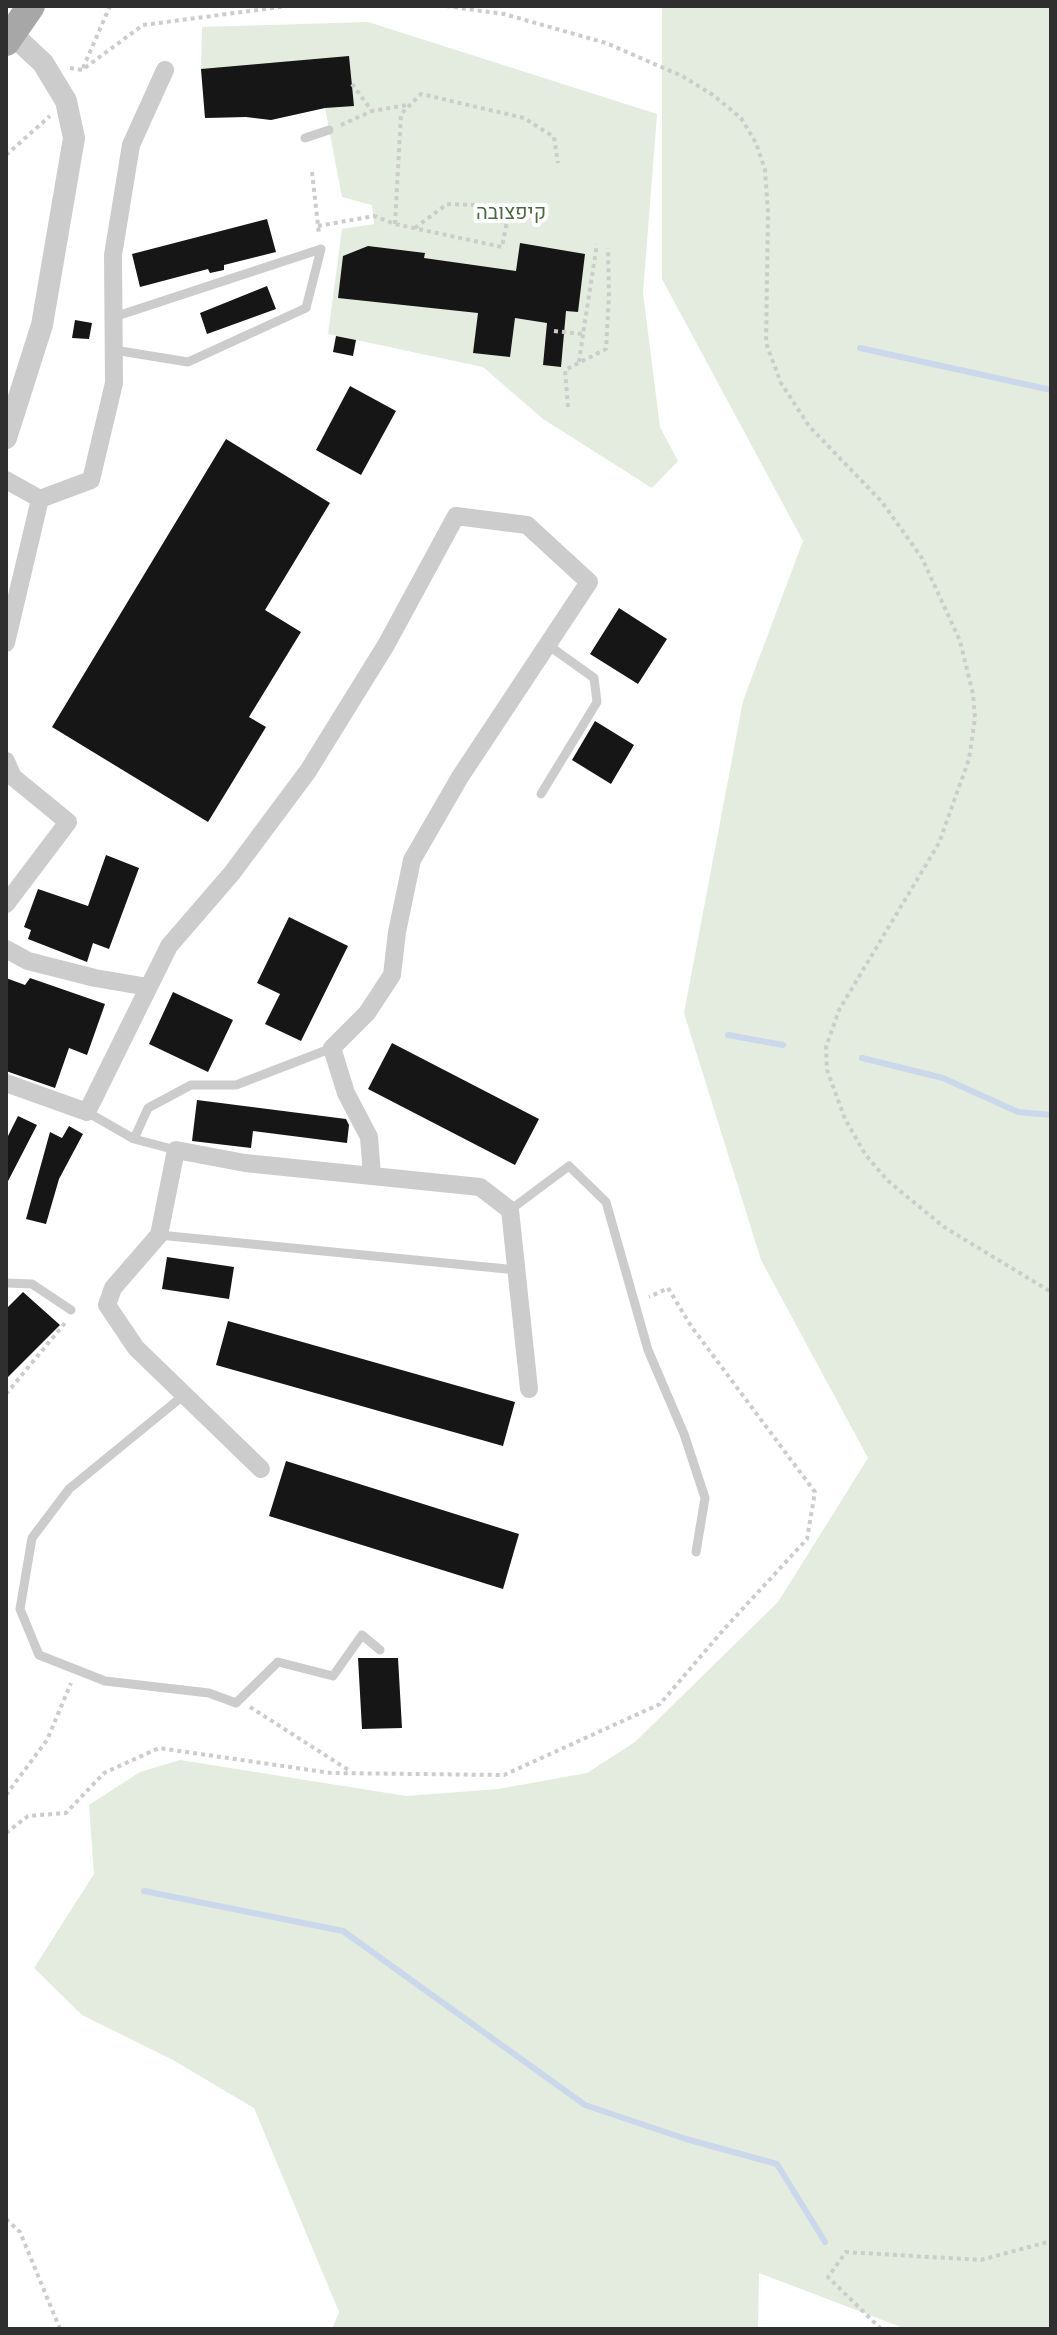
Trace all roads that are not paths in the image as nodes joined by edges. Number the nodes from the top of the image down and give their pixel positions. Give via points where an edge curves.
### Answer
1 (31, 6) edge
2 (10, 38) edge
3 (165, 70) dead end
4 (329, 130) road end
5 (305, 138) dead end
6 (114, 317) junction
7 (114, 350) junction
8 (6, 438) edge
9 (6, 480) edge
10 (40, 499) junction
11 (6, 643) edge
12 (548, 645) junction
13 (6, 761) edge
14 (541, 794) dead end
15 (6, 904) edge
16 (6, 949) edge
17 (148, 987) junction
18 (332, 1048) junction
19 (6, 1083) edge
20 (87, 1112) junction
21 (134, 1139) junction
22 (176, 1150) junction
23 (372, 1175) junction
24 (510, 1210) junction
25 (159, 1235) junction
26 (517, 1270) junction
27 (6, 1283) edge
28 (71, 1310) road end
29 (529, 1389) dead end
30 (184, 1395) junction
31 (261, 1469) dead end
32 (696, 1552) dead end
33 (380, 1650) dead end

1 - 2 main road
2 - 8 street via 43,63 66,101 74,138 42,325
3 - 6 street via 131,145 113,255
4 - 5 lane
6 - 7 street
6 - 7 lane via 321,249 306,308 188,362
7 - 10 street via 114,383 91,480
9 - 10 street
10 - 11 street
12 - 14 lane via 594,678 597,702
12 - 17 street via 589,582 527,525 456,516 386,645 308,771 169,946
12 - 18 street via 412,860 392,975 367,1013
13 - 15 street via 13,777 68,822
16 - 17 street via 28,961
17 - 20 street
18 - 21 lane via 236,1085 191,1085 148,1108
18 - 23 street via 346,1093 369,1137
19 - 20 street
20 - 21 lane
21 - 22 lane
22 - 23 street via 245,1163
22 - 25 street
23 - 24 street via 480,1187
24 - 26 street
24 - 32 lane via 569,1166 606,1202 648,1350 705,1498
25 - 26 lane
25 - 30 street via 113,1288 107,1305 136,1348
26 - 29 street
27 - 28 lane via 32,1284
30 - 31 street
30 - 33 lane via 69,1489 32,1538 20,1609 39,1655 105,1681 209,1693 236,1703 278,1662 333,1676 362,1635

